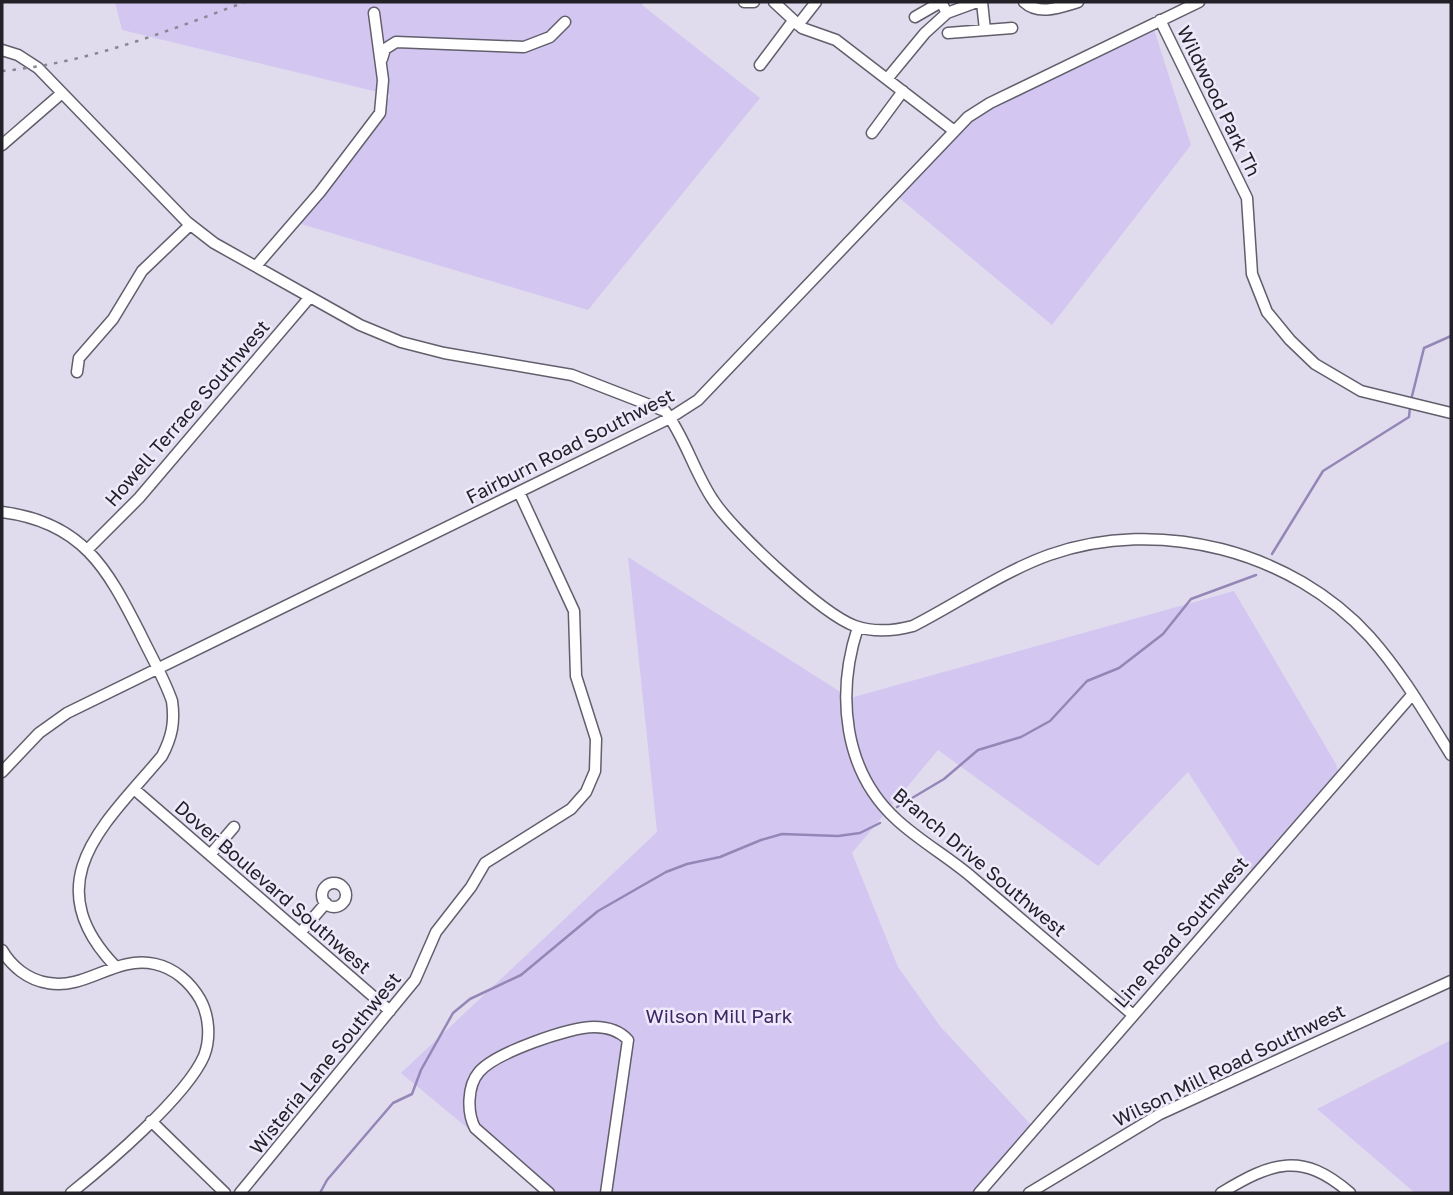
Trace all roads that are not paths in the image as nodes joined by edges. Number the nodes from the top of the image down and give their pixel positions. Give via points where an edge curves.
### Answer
1 (744, 2) edge
2 (754, 2) edge
3 (774, 2) edge
4 (816, 2) edge
5 (976, 2) edge
6 (982, 2) edge
7 (1024, 2) edge
8 (1078, 2) edge
9 (1199, 2) edge
10 (374, 13) dead end
11 (947, 13) junction
12 (915, 17) dead end
13 (1160, 20) junction
14 (565, 22) dead end
15 (795, 23) junction
16 (1012, 28) dead end
17 (985, 30) junction
18 (947, 33) dead end
19 (2, 50) edge
20 (381, 63) junction
21 (760, 65) dead end
22 (887, 79) junction
23 (903, 91) junction
24 (62, 93) junction
25 (953, 131) junction
26 (872, 133) dead end
27 (2, 145) edge
28 (190, 225) junction
29 (256, 266) junction
30 (310, 297) junction
31 (77, 372) dead end
32 (1451, 413) edge
33 (670, 418) junction
34 (519, 492) junction
35 (2, 512) edge
36 (88, 549) junction
37 (858, 627) junction
38 (158, 668) junction
39 (1412, 695) junction
40 (1451, 755) edge
41 (2, 772) edge
42 (134, 789) junction
43 (233, 827) dead end
44 (210, 855) junction
45 (326, 903) dead end
46 (300, 933) junction
47 (2, 950) edge
48 (115, 966) junction
49 (1451, 981) edge
50 (390, 1011) junction
51 (1133, 1015) junction
52 (151, 1121) junction
53 (1034, 1192) edge
54 (71, 1193) edge
55 (225, 1193) edge
56 (240, 1193) edge
57 (549, 1193) edge
58 (606, 1193) edge
59 (979, 1193) edge
60 (1221, 1193) edge
61 (1350, 1193) edge

1 - 2 street
3 - 15 street
4 - 15 street
5 - 11 street
6 - 17 street
7 - 8 street via 1048,10
9 - 13 street, Fairburn Road Southwest
10 - 20 street
11 - 12 street via 941,2
11 - 22 street
13 - 25 street, Fairburn Road Southwest via 990,103
13 - 32 street, Wildwood Park Th via 1247,198 1252,274 1267,312 1315,364 1361,391
14 - 20 street via 550,37 524,47 396,42 385,49
15 - 21 street
15 - 22 street via 836,40
16 - 17 street
17 - 18 street
19 - 24 street via 28,60
20 - 29 street via 383,102 376,123
22 - 23 street
23 - 25 street
23 - 26 street
24 - 27 street
24 - 28 street
25 - 33 street, Fairburn Road Southwest via 726,374
28 - 29 street
28 - 31 street via 142,271 113,319 79,358
29 - 30 street
30 - 33 street via 401,342 572,375 657,406
30 - 36 street, Howell Terrace Southwest via 139,498
33 - 34 street, Fairburn Road Southwest
33 - 37 street via 702,483 730,523 830,612
34 - 38 street, Fairburn Road Southwest
34 - 50 street, Wisteria Lane Southwest via 574,611 576,676 596,739 595,771 586,792 571,809 485,863 436,932 415,980
35 - 36 street via 51,527
36 - 38 street via 109,574
37 - 39 street via 886,631 913,626 1024,566 1072,548 1121,541 1187,542 1249,557 1319,593 1369,636
37 - 51 street, Branch Drive Southwest via 849,670 847,723 856,761 875,796 900,823 965,871
38 - 41 street, Fairburn Road Southwest via 67,713 39,733
38 - 42 street via 172,701 173,731 162,755
39 - 40 street
39 - 51 street, Line Road Southwest
42 - 44 street, Dover Boulevard Southwest
42 - 48 street via 93,839 79,879 86,927
43 - 44 street
44 - 46 street, Dover Boulevard Southwest
45 - 46 street
46 - 50 street, Dover Boulevard Southwest
47 - 48 street via 26,975 46,983 68,985
48 - 52 street via 144,962 172,970 193,989 206,1015 205,1054 195,1072
49 - 53 street, Wilson Mill Road Southwest via 1160,1114
50 - 56 street, Wisteria Lane Southwest
51 - 59 street, Line Road Southwest
52 - 54 street
52 - 55 street
57 - 58 street via 475,1129 470,1119 473,1082 488,1064 561,1033 594,1027 615,1030 628,1040
60 - 61 street via 1251,1175 1289,1164 1323,1172

